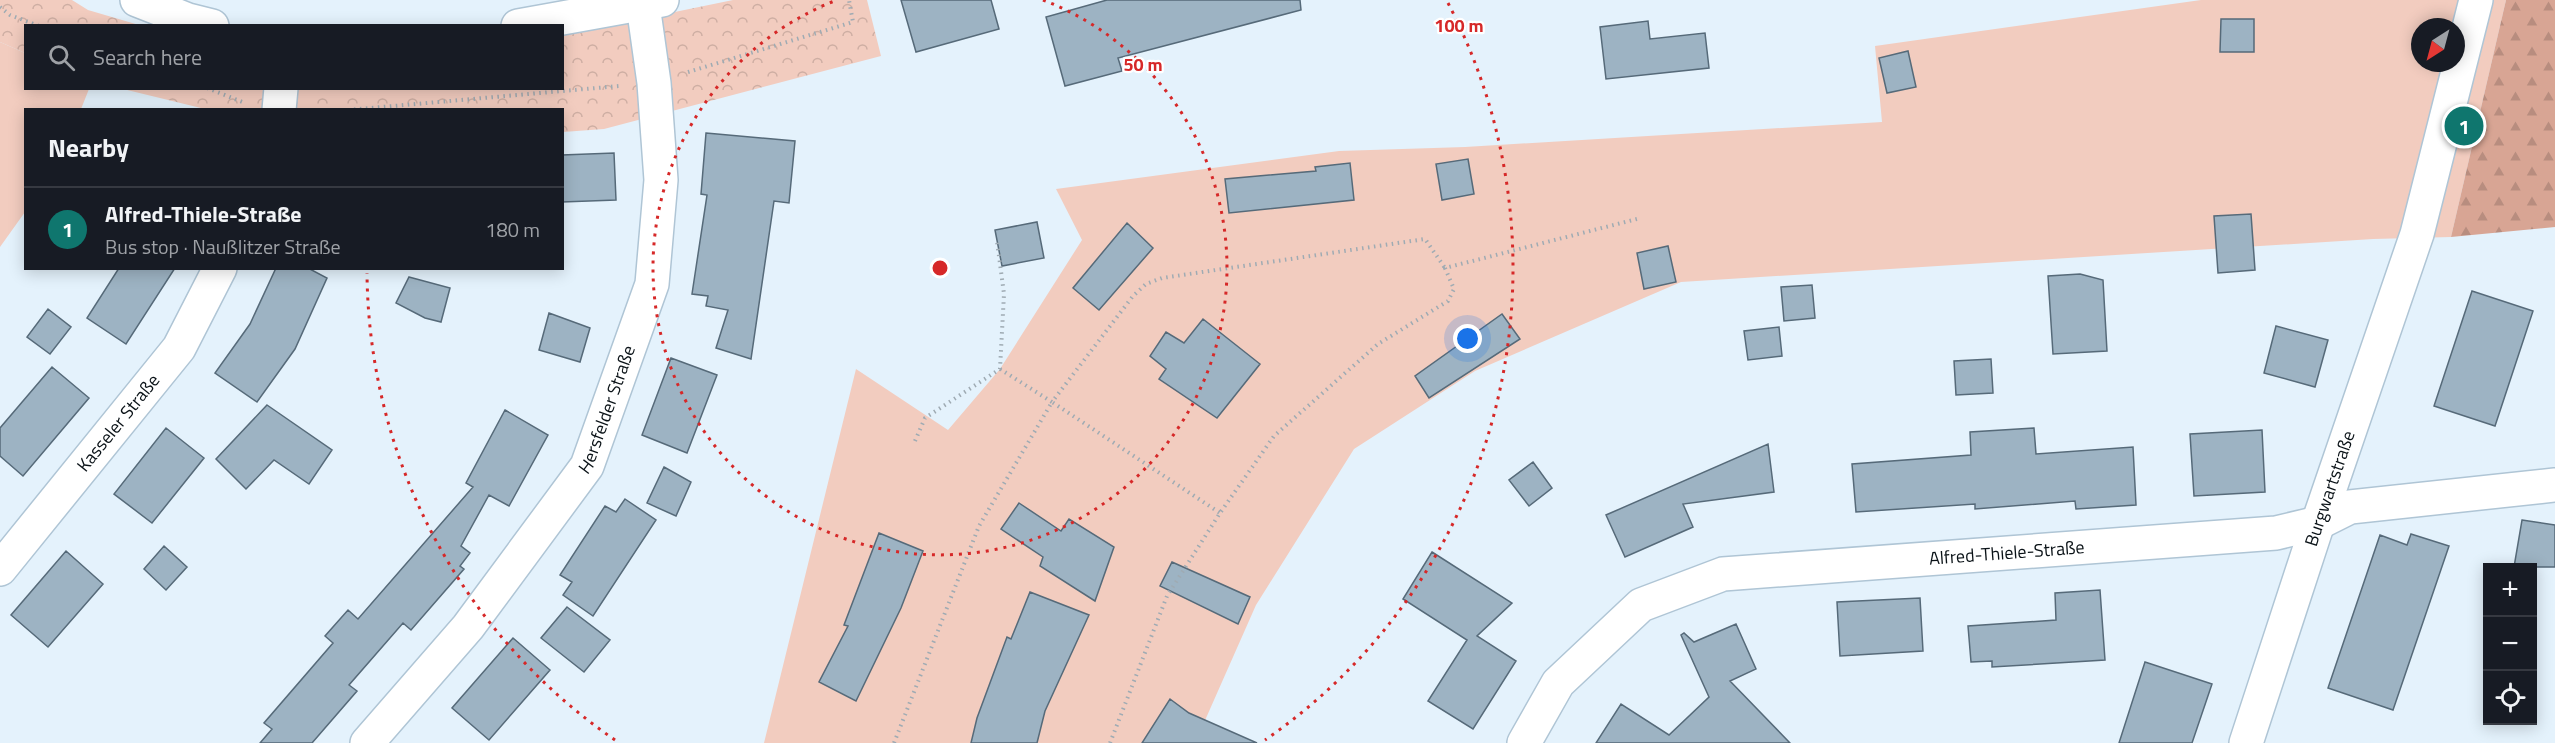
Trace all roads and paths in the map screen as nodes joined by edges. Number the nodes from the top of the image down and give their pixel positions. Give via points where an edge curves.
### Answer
1 (137, 0) edge
2 (849, 0) edge
3 (2476, 0) edge
4 (652, 2) edge
5 (0, 7) edge
6 (34, 24) edge
7 (204, 24) edge
8 (529, 24) edge
9 (654, 82) junction
10 (213, 90) edge
11 (279, 90) edge
12 (265, 107) edge
13 (370, 108) edge
14 (1637, 219) dead end
15 (997, 241) dead end
16 (1445, 268) junction
17 (219, 270) edge
18 (1000, 369) junction
19 (1052, 402) junction
20 (915, 441) dead end
21 (2555, 485) edge
22 (1220, 513) junction
23 (2318, 523) junction
24 (0, 569) edge
25 (367, 743) edge
26 (894, 743) edge
27 (1110, 743) edge
28 (1524, 743) edge
29 (2246, 743) edge

1 - 7 street
2 - 9 path via 853,22
3 - 23 street, Burgwartstraße via 2417,234
4 - 8 street
4 - 9 street, Hersfelder Straße
5 - 6 path
9 - 13 path
9 - 25 street, Hersfelder Straße via 661,180 652,284 587,466 468,627
10 - 12 path
11 - 12 street
14 - 16 path
15 - 18 path via 1004,294
16 - 19 path via 1425,238 1162,278 1146,284 1133,296
16 - 22 path via 1454,289 1448,301 1378,344 1274,436
17 - 24 street, Kasseler Straße via 179,348
18 - 19 path
18 - 20 path via 925,418
19 - 22 path
19 - 26 path via 979,526
21 - 23 street, Alfred-Thiele-Straße via 2350,507
22 - 27 path via 1167,597
23 - 28 street, Alfred-Thiele-Straße via 2276,533 1724,574 1641,605 1558,683
23 - 29 street, Burgwartstraße

